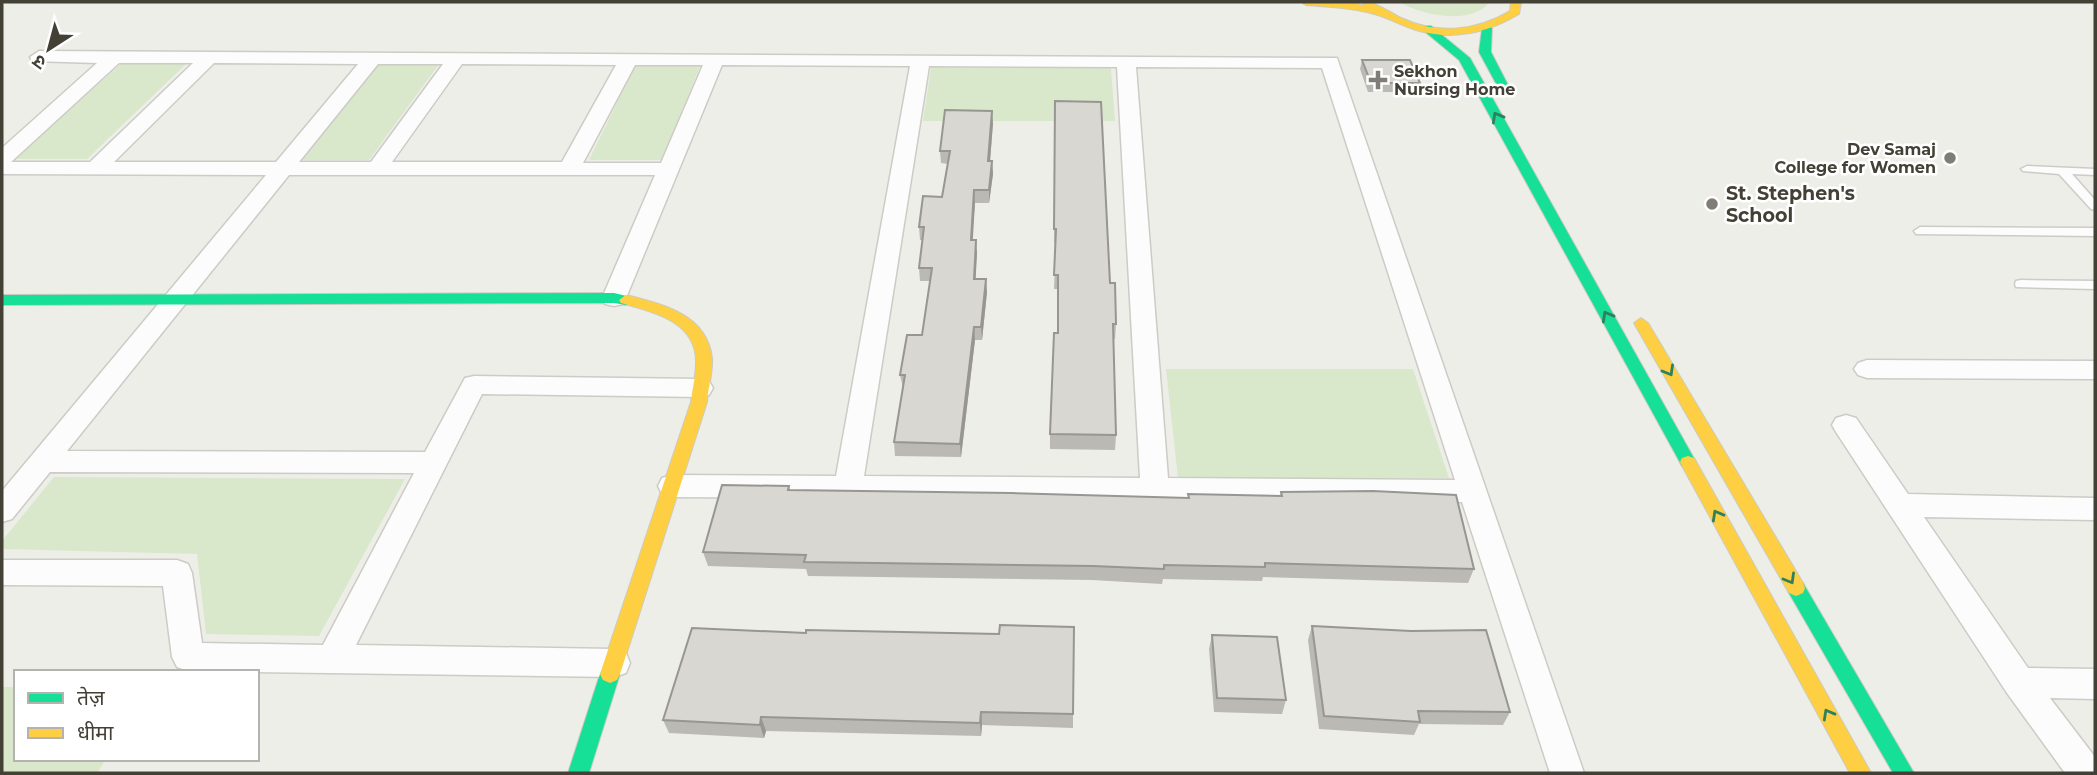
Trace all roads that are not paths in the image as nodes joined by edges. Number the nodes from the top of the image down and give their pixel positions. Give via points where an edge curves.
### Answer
1 (1306, 2) edge
2 (1367, 2) edge
3 (1518, 3) edge
4 (1381, 13) junction
5 (1487, 28) junction
6 (1427, 29) junction
7 (39, 57) dead end
8 (115, 57) junction
9 (209, 58) junction
10 (373, 58) junction
11 (456, 59) junction
12 (629, 60) junction
13 (715, 60) junction
14 (920, 61) junction
15 (1126, 62) junction
16 (1513, 104) dead end
17 (2, 159) edge
18 (2, 168) edge
19 (96, 168) junction
20 (281, 169) junction
21 (377, 169) junction
22 (569, 169) junction
23 (668, 169) junction
24 (2027, 169) dead end
25 (2062, 170) junction
26 (2095, 172) edge
27 (2095, 207) edge
28 (1920, 231) dead end
29 (2095, 232) edge
30 (2021, 284) dead end
31 (2095, 285) edge
32 (614, 299) junction
33 (2, 300) edge
34 (174, 301) junction
35 (1635, 313) dead end
36 (1867, 369) dead end
37 (2095, 370) edge
38 (700, 388) junction
39 (1846, 425) dead end
40 (42, 461) junction
41 (435, 463) junction
42 (672, 486) junction
43 (848, 487) junction
44 (1155, 489) junction
45 (1473, 491) junction
46 (1900, 505) junction
47 (2095, 509) edge
48 (2, 511) edge
49 (2, 573) edge
50 (332, 659) junction
51 (614, 663) junction
52 (2020, 683) junction
53 (2095, 684) edge
54 (578, 773) edge
55 (1567, 773) edge
56 (1861, 773) edge
57 (1904, 773) edge
58 (2086, 773) edge

1 - 4 main road
2 - 4 main road
3 - 5 main road via 1508,19
4 - 6 main road
5 - 6 main road
5 - 16 main road via 1483,40 1486,58
56 -> 6 main road via 1464,58
7 - 8 street
8 - 9 street
8 - 17 street
9 - 10 street
9 - 19 street
10 - 11 street
10 - 20 street
11 - 12 street
11 - 21 street
12 - 13 street
12 - 22 street
13 - 14 street
13 - 23 street
14 - 15 street
14 - 43 street
15 - 44 street
15 - 45 street via 1330,62
18 - 19 street
19 - 20 street
20 - 21 street
20 - 34 street
21 - 22 street
22 - 23 street
23 - 32 street
24 - 25 lane
25 - 26 lane
25 - 27 lane
28 - 29 lane
30 - 31 lane
32 - 34 main road
32 - 38 main road via 680,317 694,331 704,355
33 - 34 main road
34 - 40 street
35 -> 57 main road
36 - 37 street
38 - 41 street via 474,385
38 - 42 main road
39 - 46 street
40 - 41 street
40 - 48 street
41 - 50 street
42 - 43 street
42 - 51 main road
43 - 44 street
44 - 45 street
45 - 55 street
46 - 47 street
46 - 52 street
49 - 50 street via 177,573 187,657
50 - 51 street
51 - 54 main road
52 - 53 street
52 - 58 street

